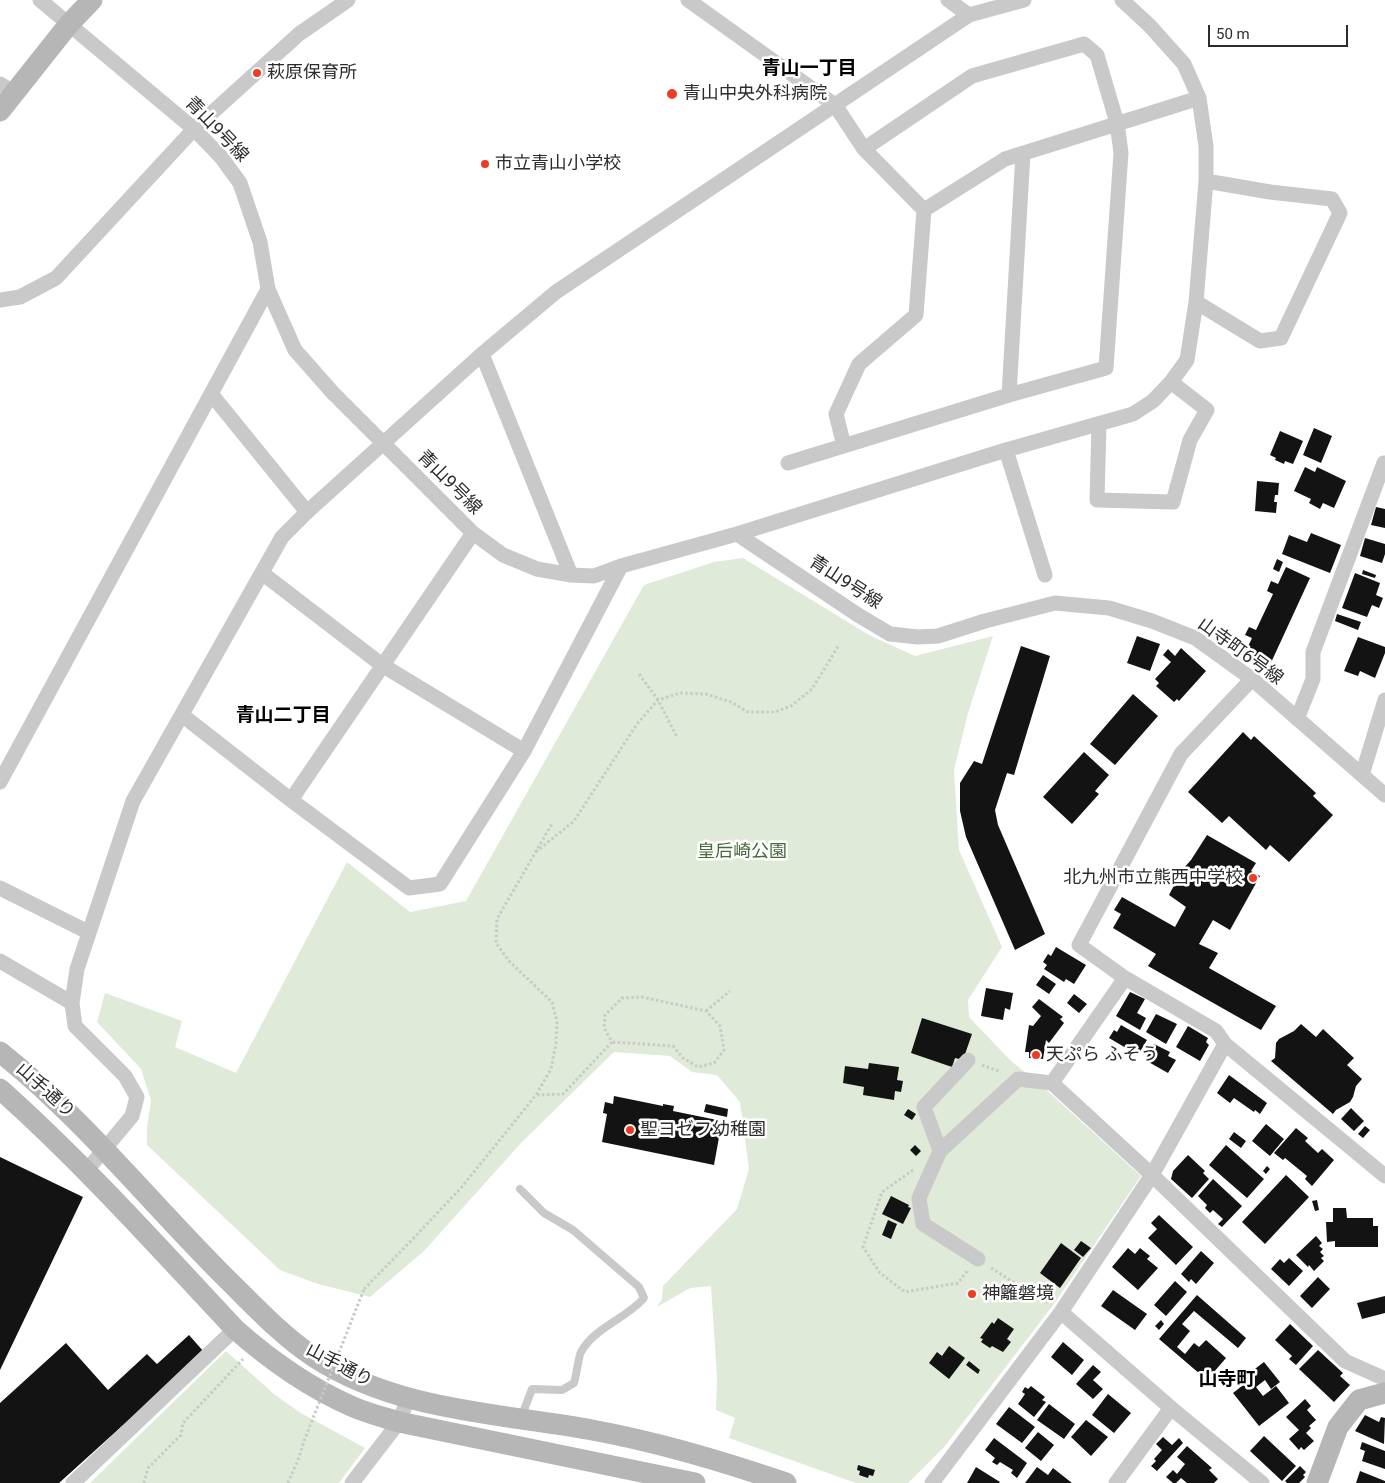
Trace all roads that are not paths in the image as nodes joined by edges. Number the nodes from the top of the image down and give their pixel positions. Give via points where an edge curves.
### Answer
1 (40, 0) edge
2 (92, 0) edge
3 (348, 0) edge
4 (688, 0) edge
5 (948, 0) edge
6 (1024, 0) edge
7 (1122, 0) edge
8 (969, 15) junction
9 (69, 24) junction
10 (7, 88) edge
11 (1200, 98) junction
12 (836, 105) junction
13 (0, 111) edge
14 (1117, 124) junction
15 (194, 129) junction
16 (864, 149) junction
17 (1023, 153) junction
18 (1206, 181) junction
19 (924, 210) junction
20 (268, 289) junction
21 (0, 300) edge
22 (1196, 302) junction
23 (482, 354) junction
24 (1171, 382) junction
25 (212, 395) junction
26 (1010, 395) junction
27 (1099, 424) junction
28 (384, 444) junction
29 (844, 446) junction
30 (1006, 450) junction
31 (788, 463) dead end
32 (1385, 463) edge
33 (307, 512) junction
34 (473, 533) junction
35 (737, 534) junction
36 (621, 566) junction
37 (262, 573) junction
38 (570, 575) junction
39 (1045, 575) dead end
40 (985, 621) joint
41 (382, 665) junction
42 (1252, 679) junction
43 (1385, 700) edge
44 (182, 715) junction
45 (1297, 719) junction
46 (524, 752) junction
47 (1362, 775) junction
48 (0, 782) edge
49 (1385, 795) edge
50 (291, 800) junction
51 (0, 888) edge
52 (88, 932) junction
53 (0, 961) edge
54 (1125, 978) junction
55 (72, 1003) junction
56 (1225, 1044) junction
57 (0, 1052) edge
58 (968, 1060) road end
59 (1052, 1083) junction
60 (0, 1089) edge
61 (105, 1149) junction
62 (940, 1152) junction
63 (87, 1170) junction
64 (1152, 1176) junction
65 (1385, 1176) edge
66 (520, 1189) dead end
67 (978, 1259) road end
68 (1061, 1312) junction
69 (235, 1329) junction
70 (1385, 1379) edge
71 (1385, 1393) edge
72 (408, 1399) junction
73 (1171, 1408) junction
74 (520, 1420) junction
75 (399, 1422) junction
76 (73, 1483) edge
77 (352, 1483) edge
78 (695, 1483) edge
79 (786, 1483) edge
80 (932, 1483) edge
81 (1116, 1483) edge
82 (1262, 1483) edge
83 (1317, 1483) edge

1 - 9 street, 青山9号線
2 - 9 street
3 - 15 street via 299,34
4 - 12 street
5 - 8 street
6 - 8 street
7 - 11 street via 1184,64
8 - 12 street
9 - 10 street
9 - 15 street, 青山9号線
10 - 13 street
11 - 14 street
11 - 18 street via 1206,146
12 - 16 street
12 - 23 street via 556,292
14 - 16 street via 1097,55 1084,44 972,76
14 - 17 street
14 - 26 street via 1121,153 1106,368
15 - 20 street, 青山9号線 via 240,183 260,242
15 - 21 street via 56,278 20,297
16 - 19 street
17 - 19 street via 1005,159
17 - 26 street
18 - 22 street
18 - 22 street via 1332,199 1340,212 1281,338 1260,340
19 - 29 street via 916,315 859,364 836,414
20 - 25 street
20 - 28 street, 青山9号線 via 295,350
22 - 24 street via 1187,360
23 - 28 street
23 - 38 street
24 - 27 street via 1153,401 1133,414
24 - 27 street via 1207,410 1190,440 1173,502 1097,500
25 - 33 street
25 - 48 street
26 - 29 street
27 - 30 street
28 - 33 street
28 - 34 street, 青山9号線
29 - 31 street
30 - 35 street
30 - 39 street
32 - 45 street via 1313,652 1313,679
33 - 37 street via 282,537
34 - 38 street, 青山9号線 via 503,555 537,569
34 - 41 street
35 - 36 street, 青山9号線
35 - 40 street, 青山9号線 via 890,634 938,636
36 - 38 street, 青山9号線 via 594,576
36 - 46 street
37 - 41 street
37 - 44 street
40 - 42 street, 山寺町6号線 via 1055,604 1109,608 1195,638
41 - 46 street
41 - 50 street
42 - 45 street, 山寺町6号線
42 - 54 street via 1181,754 1078,945
43 - 47 street
44 - 50 street
44 - 52 street via 133,801
45 - 47 street, 山寺町6号線
46 - 50 street via 440,884 409,888
47 - 49 street, 山寺町6号線
51 - 52 street
52 - 55 street via 77,969
53 - 55 street
54 - 56 street via 1216,1031
54 - 59 street
55 - 61 street via 75,1026 125,1076 137,1097 132,1116
56 - 64 street
56 - 65 street
57 - 61 street, 山手通り via 26,1072
58 - 62 street via 924,1107
59 - 62 street via 1018,1079
59 - 64 street
60 - 63 street, 山手通り
61 - 63 street
61 - 72 street, 山手通り via 209,1262 272,1323 314,1357 351,1377
62 - 67 street via 919,1198 923,1224
63 - 69 street, 山手通り
64 - 68 street
64 - 70 street via 1346,1360
66 - 74 lane via 544,1213 573,1230 639,1287 644,1298 638,1306 596,1335 580,1353 574,1383 562,1390 532,1389
68 - 73 street
68 - 80 street
69 - 75 street, 山手通り via 307,1384 353,1407
69 - 76 street
71 - 83 street via 1360,1400 1338,1427
72 - 74 street, 山手通り
72 - 75 street
73 - 81 street
73 - 82 street
74 - 79 street, 山手通り via 665,1445
75 - 77 street
75 - 78 street, 山手通り

